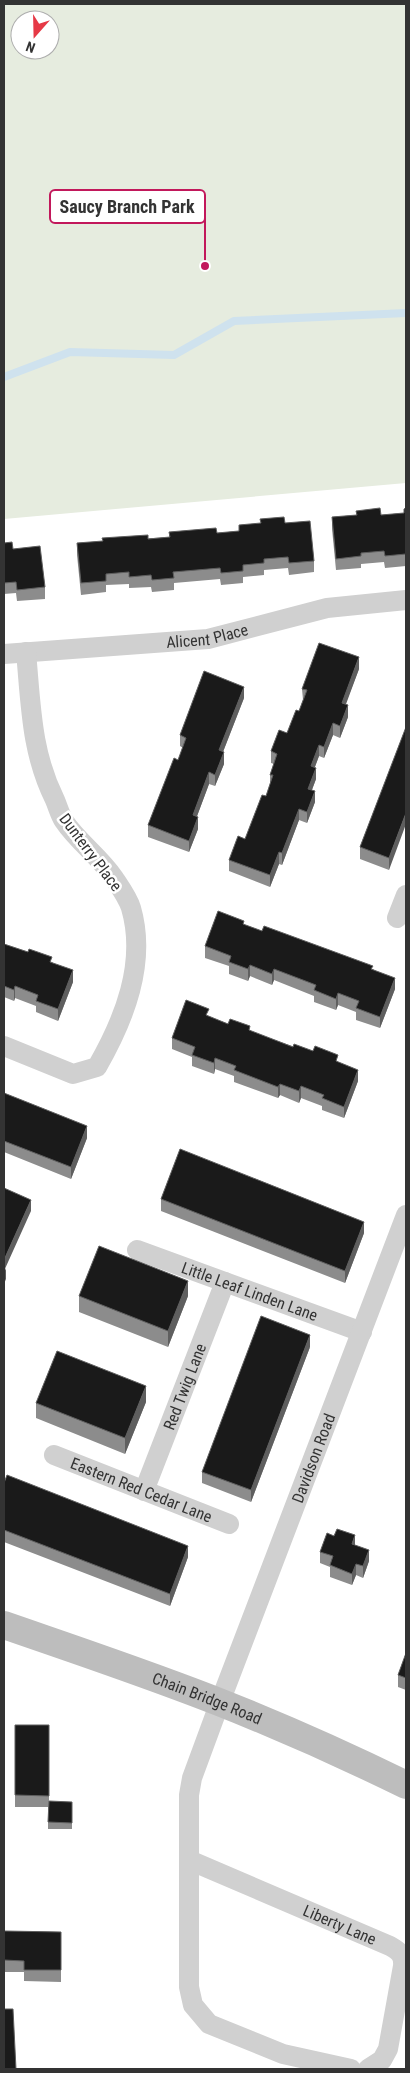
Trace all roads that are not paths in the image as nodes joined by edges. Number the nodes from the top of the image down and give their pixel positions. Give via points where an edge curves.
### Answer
1 (406, 600) edge
2 (26, 652) junction
3 (4, 654) edge
4 (406, 895) edge
5 (397, 918) dead end
6 (4, 1046) edge
7 (406, 1215) edge
8 (137, 1250) dead end
9 (225, 1282) junction
10 (362, 1332) junction
11 (54, 1455) dead end
12 (144, 1491) junction
13 (229, 1524) dead end
14 (4, 1625) edge
15 (220, 1702) junction
16 (406, 1785) edge
17 (189, 1860) junction
18 (351, 2069) edge
19 (368, 2069) edge

1 - 2 street, Alicent Place via 327,608 208,639
2 - 3 street, Alicent Place
2 - 6 street, Dunterry Place via 36,748 47,785 64,821 113,877 130,906 136,935 135,974 112,1042 97,1067 73,1074
4 - 5 street
7 - 10 street, Davidson Road
8 - 9 street, Little Leaf Linden Lane
9 - 10 street, Little Leaf Linden Lane
9 - 12 street, Red Twig Lane
10 - 15 street, Davidson Road
11 - 12 street, Eastern Red Cedar Lane
12 - 13 street, Eastern Red Cedar Lane
14 - 15 main road, Chain Bridge Road
15 - 16 main road, Chain Bridge Road
15 - 17 street via 190,1787
17 - 18 street via 189,1988 196,2011 214,2026 274,2051
17 - 19 street, Liberty Lane via 400,1952 404,1961 388,2049 382,2060

